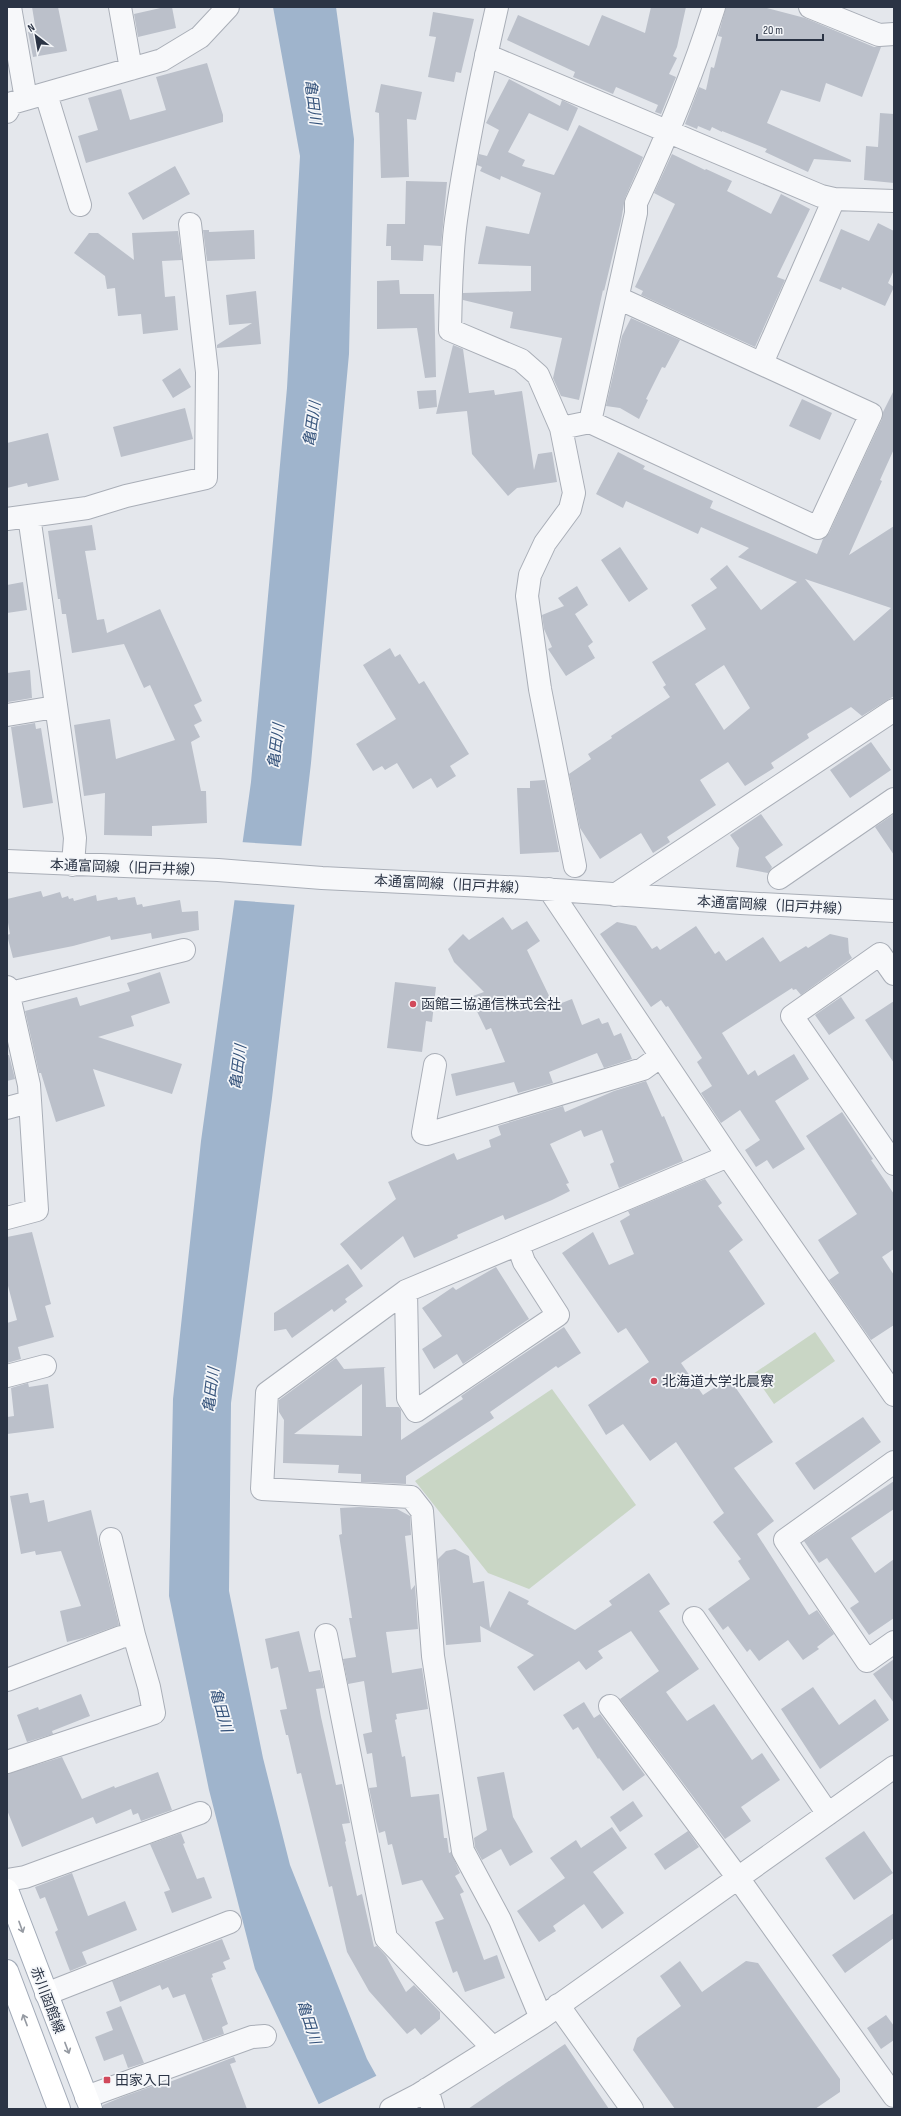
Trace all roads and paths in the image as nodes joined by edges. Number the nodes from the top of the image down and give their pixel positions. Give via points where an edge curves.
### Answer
1 (10, 7) edge
2 (120, 7) edge
3 (228, 7) edge
4 (497, 7) edge
5 (714, 7) edge
6 (810, 7) edge
7 (894, 34) edge
8 (486, 55) junction
9 (131, 69) junction
10 (36, 97) junction
11 (7, 112) edge
12 (669, 132) junction
13 (834, 199) junction
14 (894, 201) edge
15 (80, 205) dead end
16 (190, 224) dead end
17 (618, 298) junction
18 (762, 364) junction
19 (590, 422) junction
20 (561, 428) junction
21 (29, 516) junction
22 (7, 519) edge
23 (55, 707) junction
24 (894, 710) edge
25 (7, 715) edge
26 (894, 798) edge
27 (7, 861) edge
28 (73, 865) junction
29 (575, 866) dead end
30 (779, 878) dead end
31 (548, 890) junction
32 (615, 895) junction
33 (894, 911) edge
34 (184, 950) dead end
35 (894, 974) edge
36 (8, 992) edge
37 (661, 1056) junction
38 (435, 1065) dead end
39 (29, 1102) junction
40 (7, 1108) edge
41 (728, 1156) junction
42 (894, 1164) edge
43 (7, 1218) edge
44 (518, 1245) junction
45 (406, 1291) junction
46 (44, 1366) dead end
47 (7, 1376) edge
48 (894, 1395) edge
49 (894, 1462) edge
50 (111, 1539) dead end
51 (694, 1618) dead end
52 (134, 1635) junction
53 (326, 1635) dead end
54 (894, 1642) edge
55 (7, 1680) edge
56 (610, 1706) dead end
57 (7, 1762) edge
58 (894, 1768) edge
59 (200, 1813) dead end
60 (828, 1814) junction
61 (738, 1878) junction
62 (7, 1880) edge
63 (7, 1890) edge
64 (230, 1922) dead end
65 (7, 1971) edge
66 (46, 1994) junction
67 (558, 2005) junction
68 (541, 2018) junction
69 (265, 2036) dead end
70 (493, 2048) junction
71 (887, 2072) edge
72 (894, 2096) edge
73 (426, 2098) edge
74 (88, 2103) edge
75 (56, 2108) edge
76 (391, 2109) edge
77 (632, 2109) edge

1 - 10 street
2 - 9 street
3 - 9 street via 200,37 162,60
4 - 8 street
5 - 12 street via 702,47
6 - 7 street via 879,35
8 - 12 street
8 - 20 street via 456,220 450,330 521,360 538,375
9 - 10 street
10 - 11 street via 12,103
10 - 15 street
12 - 13 street via 821,196
12 - 17 street via 636,203
13 - 14 street
13 - 18 street
16 - 21 street via 208,372 206,478 126,496 87,508
17 - 18 street
17 - 19 street
18 - 19 street via 871,414 818,528
19 - 20 street
20 - 29 street via 574,493 570,509 544,543 530,575 527,596 540,689
21 - 22 street
21 - 23 street
23 - 25 street
23 - 28 street via 75,838
24 - 32 street
26 - 30 street
27 - 28 street, 本通富岡線（旧戸井線）
28 - 31 street, 本通富岡線（旧戸井線） via 218,870
31 - 32 street, 本通富岡線（旧戸井線）
31 - 37 street
32 - 33 street, 本通富岡線（旧戸井線）
34 - 36 street
35 - 42 street via 880,954 792,1016
36 - 39 street via 29,1085
37 - 38 street via 643,1069 423,1134
37 - 41 street
39 - 40 street
39 - 43 street via 37,1210
41 - 44 street
41 - 48 street
44 - 45 street
44 - 45 street via 524,1262 558,1315 416,1411 408,1398
45 - 68 street via 267,1393 262,1489 411,1498 422,1511 433,1656 463,1851 500,1920
46 - 47 street
49 - 54 street via 785,1540 867,1661
50 - 52 street
51 - 60 street
52 - 55 street via 121,1637
52 - 57 street via 154,1713
53 - 70 street via 386,1938
56 - 61 street
58 - 60 street
59 - 62 street via 25,1877
60 - 61 street
61 - 67 street
61 - 71 street
63 -> 66 main road, 赤川函館線
64 - 66 street
75 -> 65 main road, 赤川函館線
66 -> 74 main road, 赤川函館線
67 - 68 street
67 - 77 street
68 - 70 street
69 - 74 street via 252,2037
70 - 73 street
71 - 72 street
73 - 76 street

